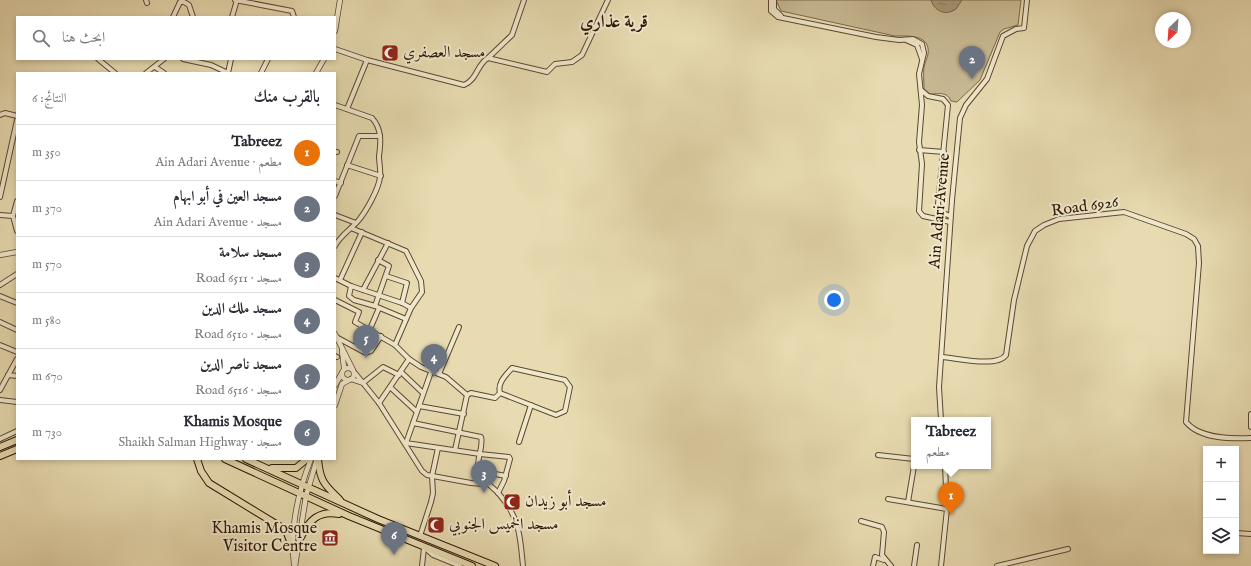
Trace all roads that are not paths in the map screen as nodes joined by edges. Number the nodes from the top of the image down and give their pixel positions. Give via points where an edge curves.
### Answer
1 (236, 0) edge
2 (340, 0) edge
3 (524, 0) edge
4 (608, 0) edge
5 (773, 0) edge
6 (1028, 0) edge
7 (173, 16) edge
8 (193, 16) edge
9 (232, 16) edge
10 (294, 16) edge
11 (336, 25) edge
12 (336, 49) edge
13 (488, 58) junction
14 (99, 60) edge
15 (163, 60) edge
16 (188, 60) edge
17 (231, 60) edge
18 (268, 60) edge
19 (323, 60) edge
20 (367, 60) junction
21 (155, 67) junction
22 (114, 72) edge
23 (148, 72) edge
24 (162, 72) edge
25 (226, 72) edge
26 (228, 72) edge
27 (262, 72) edge
28 (317, 72) edge
29 (919, 88) junction
30 (929, 97) junction
31 (336, 105) edge
32 (922, 105) junction
33 (347, 109) junction
34 (0, 115) edge
35 (16, 116) edge
36 (16, 125) edge
37 (380, 136) junction
38 (919, 150) junction
39 (944, 152) junction
40 (348, 165) junction
41 (381, 176) junction
42 (336, 181) edge
43 (341, 183) junction
44 (336, 194) edge
45 (0, 197) edge
46 (16, 205) edge
47 (336, 214) edge
48 (0, 215) edge
49 (13, 216) junction
50 (950, 216) junction
51 (950, 222) junction
52 (356, 223) junction
53 (16, 227) edge
54 (351, 228) junction
55 (362, 232) junction
56 (388, 242) junction
57 (336, 245) edge
58 (16, 252) edge
59 (0, 255) edge
60 (378, 260) junction
61 (16, 275) edge
62 (386, 276) junction
63 (336, 278) edge
64 (340, 280) junction
65 (0, 285) edge
66 (351, 286) junction
67 (363, 290) junction
68 (0, 296) edge
69 (378, 296) junction
70 (336, 300) edge
71 (354, 300) junction
72 (16, 303) edge
73 (402, 303) junction
74 (350, 307) junction
75 (377, 307) junction
76 (411, 308) junction
77 (406, 319) junction
78 (0, 322) edge
79 (459, 327) dead end
80 (16, 330) edge
81 (370, 330) junction
82 (336, 336) edge
83 (381, 336) junction
84 (0, 345) edge
85 (396, 345) junction
86 (16, 352) edge
87 (942, 357) junction
88 (409, 359) junction
89 (16, 362) edge
90 (343, 371) junction
91 (354, 371) junction
92 (431, 372) junction
93 (400, 374) junction
94 (439, 374) junction
95 (8, 375) junction
96 (16, 376) edge
97 (350, 380) junction
98 (336, 383) edge
99 (363, 383) junction
100 (390, 387) junction
101 (0, 390) edge
102 (423, 393) junction
103 (500, 393) junction
104 (467, 395) junction
105 (0, 400) edge
106 (16, 402) edge
107 (336, 402) edge
108 (379, 403) junction
109 (531, 405) junction
110 (418, 406) junction
111 (416, 411) junction
112 (464, 414) junction
113 (1251, 414) edge
114 (941, 417) edge
115 (413, 423) junction
116 (1251, 427) edge
117 (16, 431) edge
118 (460, 432) junction
119 (1251, 438) edge
120 (0, 439) edge
121 (16, 440) edge
122 (519, 442) dead end
123 (406, 443) junction
124 (0, 447) edge
125 (438, 448) junction
126 (16, 449) edge
127 (455, 450) junction
128 (480, 454) junction
129 (878, 455) dead end
130 (0, 456) edge
131 (911, 459) edge
132 (197, 460) edge
133 (227, 460) edge
134 (248, 460) edge
135 (306, 460) edge
136 (311, 460) edge
137 (318, 460) edge
138 (318, 460) edge
139 (266, 468) junction
140 (914, 469) edge
141 (946, 469) edge
142 (479, 471) junction
143 (429, 475) junction
144 (506, 476) junction
145 (301, 484) junction
146 (486, 484) junction
147 (308, 488) junction
148 (299, 493) junction
149 (498, 493) junction
150 (306, 496) junction
151 (888, 499) dead end
152 (908, 502) junction
153 (344, 504) junction
154 (946, 509) junction
155 (349, 516) junction
156 (861, 521) dead end
157 (1239, 533) edge
158 (1251, 534) edge
159 (420, 536) junction
160 (301, 537) junction
161 (917, 545) dead end
162 (424, 548) junction
163 (292, 549) junction
164 (1068, 549) dead end
165 (884, 560) junction
166 (523, 564) edge
167 (295, 566) edge
168 (422, 566) edge
169 (460, 566) edge
170 (472, 566) edge
171 (495, 566) edge
172 (518, 566) edge
173 (873, 566) edge
174 (891, 566) edge
175 (914, 566) edge
176 (942, 566) edge
177 (997, 566) edge

1 - 9 street
1 - 10 street via 292,11
2 - 11 street
3 - 13 street via 512,34
4 - 13 street via 582,55 572,62 555,64 547,72
5 - 29 street via 770,7 776,16 876,37 905,40 917,45 923,59 919,71
6 - 50 street, Ain Adari Avenue via 1025,27 1003,36 987,78 961,114
7 - 8 street via 180,2 189,5
12 - 20 street
13 - 20 street via 474,78 464,85
14 - 22 street
15 - 21 street
16 - 25 street via 212,65
17 - 26 street
18 - 27 street
19 - 28 street
20 - 33 street
21 - 23 street
21 - 24 street
29 - 30 street
29 - 32 street
30 - 32 street
30 - 39 street via 943,99 948,105
31 - 33 street
32 - 38 street
33 - 37 street via 372,118 379,128
34 - 35 street via 5,112
36 - 45 street
37 - 40 street via 359,136
37 - 41 street
38 - 39 street
38 - 51 street via 922,164 920,211 923,216
39 - 50 street via 938,204 941,212
40 - 41 street
40 - 43 street
41 - 52 street
42 - 43 street
43 - 44 street
46 - 49 street
47 - 52 street
48 - 49 street
49 - 53 street
50 - 51 street, Ain Adari Avenue
51 - 87 street, Ain Adari Avenue
52 - 54 street
54 - 55 street
54 - 57 street
55 - 56 street
55 - 64 street
56 - 60 street
56 - 76 street via 406,251 421,281 422,292
58 - 59 street
60 - 62 street via 389,265
60 - 67 street
61 - 65 street
62 - 69 street
62 - 73 street via 408,284
63 - 64 street
64 - 66 street
66 - 67 street
66 - 71 street via 349,296
67 - 69 street
68 - 72 street
69 - 73 street
69 - 75 street
70 - 74 street
71 - 74 street
71 - 75 street
73 - 76 street
74 - 81 street via 359,313 355,322
75 - 77 street
75 - 81 street
76 - 77 street
77 - 85 street
78 - 80 street
79 - 94 street
81 - 83 street
82 - 83 street via 366,353 371,351
82 - 90 street via 344,354
82 - 91 street
83 - 85 street
84 - 86 street
85 - 88 street
87 - 114 street, Ain Adari Avenue via 939,387
87 - 119 street, Road 6926 via 991,363 1003,359 1006,355 1014,300 1030,238 1040,227 1059,219 1124,212 1179,230 1194,239 1198,246 1199,263 1186,422 1194,429 1218,436
88 - 92 street
88 - 93 street
89 - 95 street
90 - 91 street via 349,367
90 - 97 street via 344,378
90 - 98 street
91 - 97 street
91 - 99 street
92 - 94 street
92 - 102 street
93 - 99 street via 382,367
93 - 100 street
93 - 102 street
94 - 104 street
95 - 96 street
95 - 101 street
97 - 99 street
97 - 107 street via 342,384
99 - 108 street
100 - 108 street
100 - 111 street
102 - 110 street
103 - 104 street via 495,398 471,393
103 - 109 street
103 - 109 street via 502,380 512,368 565,380 569,384 568,402 561,414 556,415
104 - 112 street
105 - 106 street
108 - 123 street
109 - 122 street
110 - 111 street
110 - 112 street
111 - 115 street
112 - 118 street
113 - 116 street
115 - 118 street
115 - 123 street
117 - 120 street
118 - 127 street
118 - 128 street via 481,437
121 - 124 main road
123 - 125 street
123 - 143 street via 420,469
125 - 127 street
125 - 143 street
126 - 130 main road
127 - 128 street
128 - 142 street
128 - 144 street via 510,457
129 - 131 street
132 - 163 main road via 208,483 281,527 287,533
133 - 148 main road
134 - 139 main road
135 - 139 main road via 296,468
136 - 145 street
137 - 147 street
138 - 153 main road via 320,476
139 - 145 main road
140 - 152 street
141 - 154 street
142 - 144 street
142 - 146 street
143 - 146 street
143 - 159 street via 433,492
144 - 149 street
145 - 147 main road
145 - 148 street
146 - 149 street
147 - 150 street
147 - 153 main road
148 - 150 main road
148 - 163 street
149 - 166 street via 519,526
150 - 155 main road
150 - 160 street
151 - 152 street
152 - 154 street
153 - 159 main road
154 - 176 street
155 - 160 main road via 328,512 319,515 306,525
155 - 162 main road
156 - 165 street via 882,527
157 - 158 street
159 - 171 main road
160 - 167 street
161 - 175 street
162 - 168 street
162 - 169 street via 433,555
162 - 170 main road
163 - 167 street
164 - 177 street
165 - 173 street via 875,557
165 - 174 street
166 - 172 street

